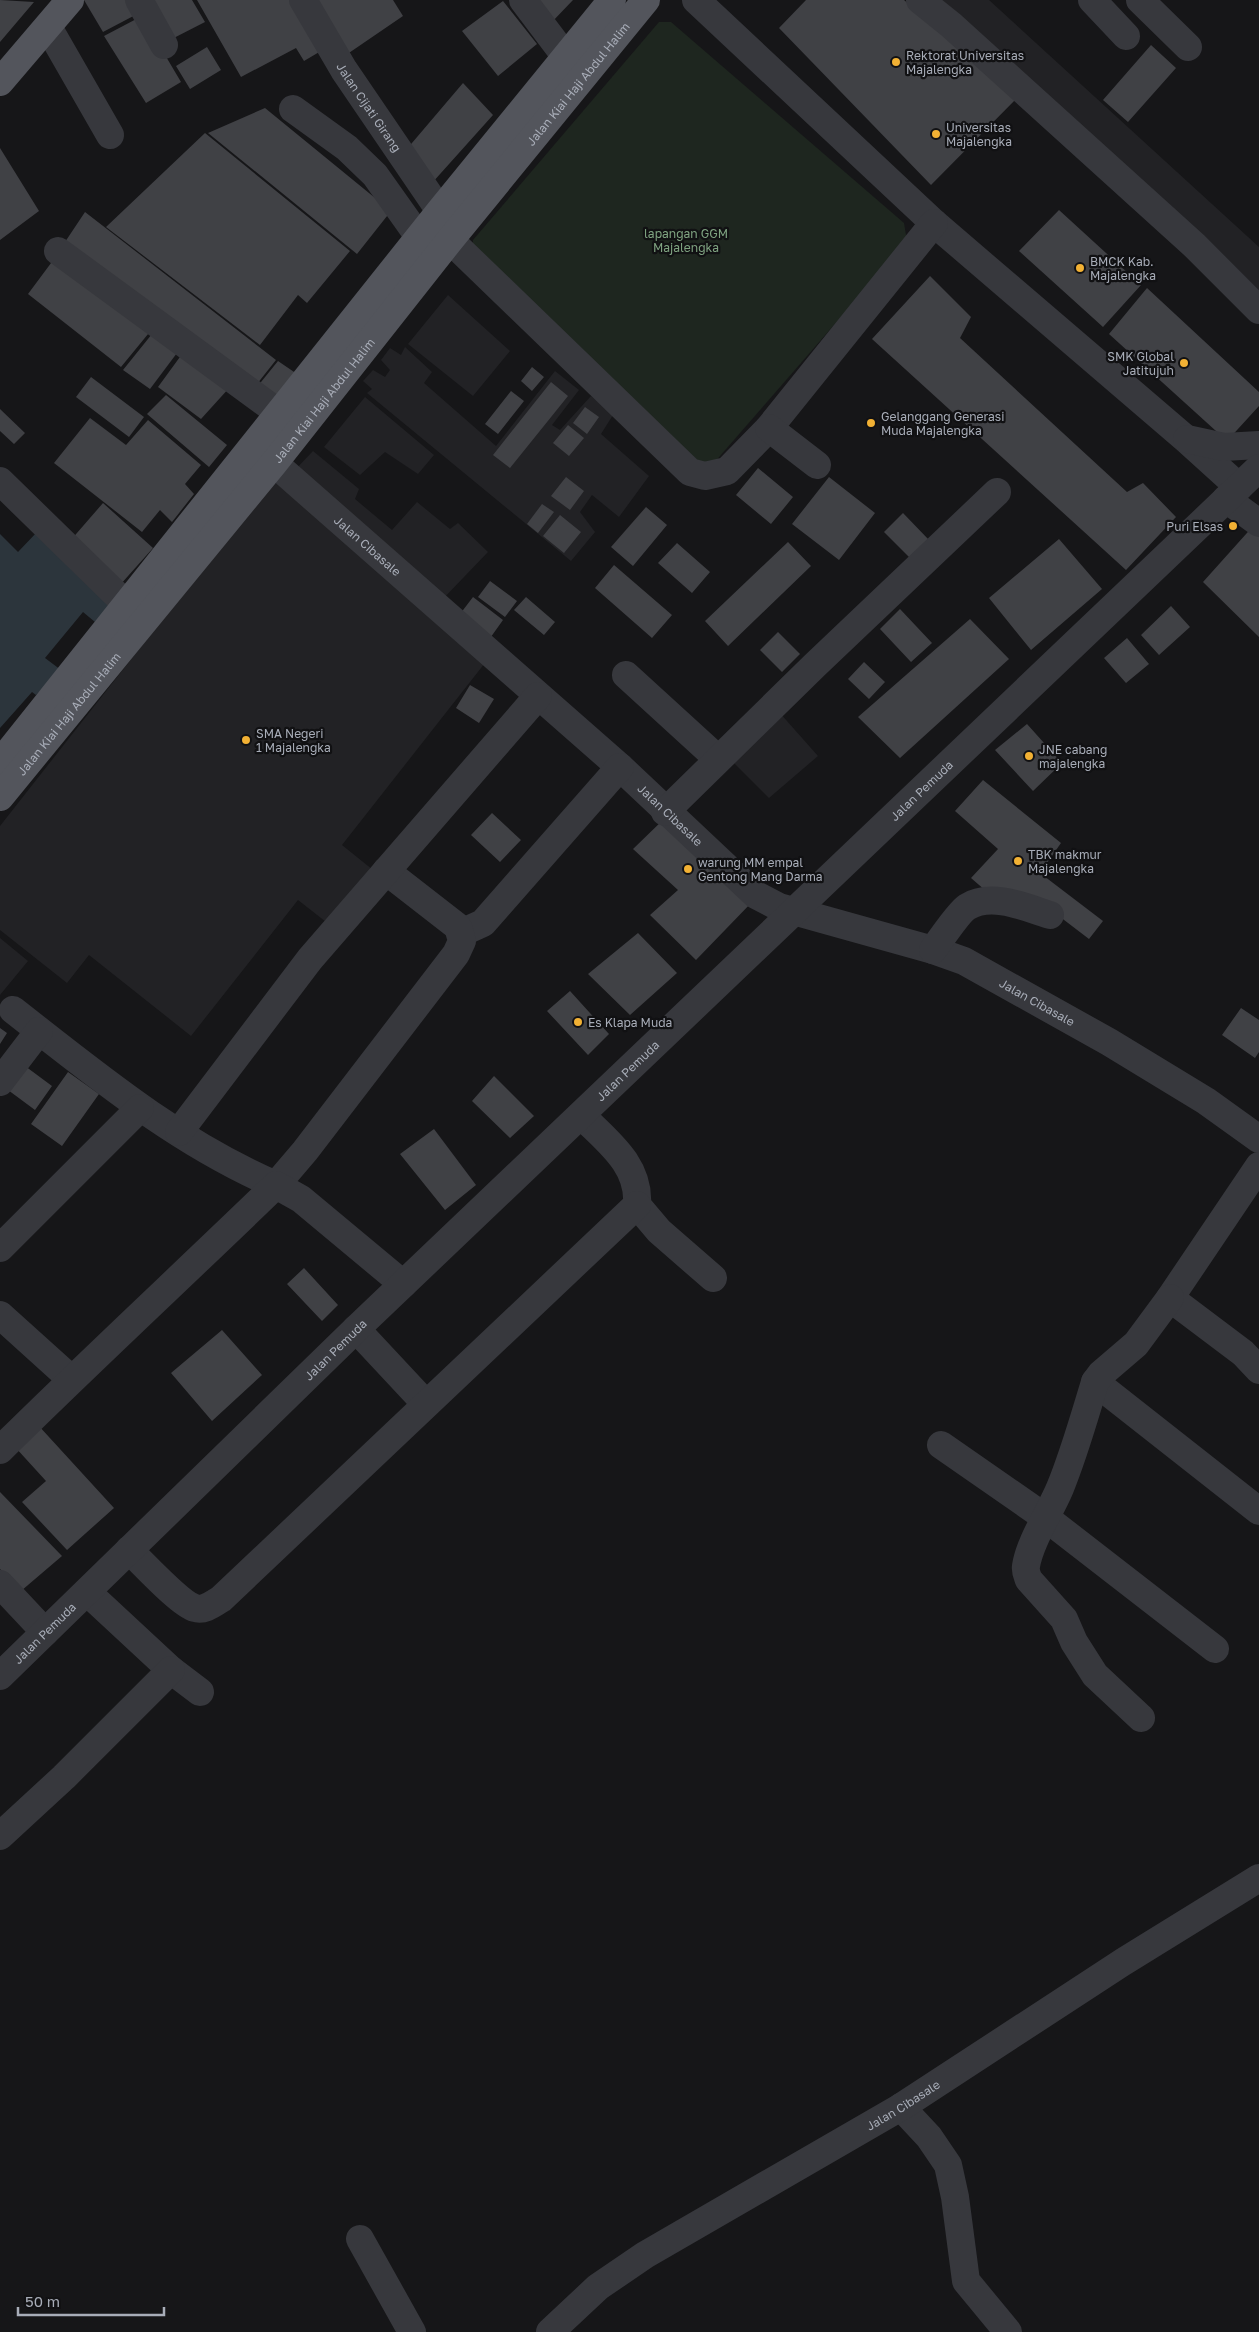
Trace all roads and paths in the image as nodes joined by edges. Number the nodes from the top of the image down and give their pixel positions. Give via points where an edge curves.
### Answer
1 (70, 0) edge
2 (138, 0) edge
3 (303, 0) edge
4 (612, 0) edge
5 (646, 0) edge
6 (696, 0) edge
7 (920, 0) edge
8 (1092, 0) edge
9 (1140, 0) edge
10 (526, 4) edge
11 (48, 27) junction
12 (1126, 36) dead end
13 (164, 45) dead end
14 (1188, 47) dead end
15 (566, 56) junction
16 (0, 82) edge
17 (293, 109) dead end
18 (110, 135) dead end
19 (440, 211) junction
20 (934, 223) junction
21 (419, 237) junction
22 (450, 240) junction
23 (58, 251) dead end
24 (1259, 310) edge
25 (278, 413) junction
26 (769, 428) junction
27 (1186, 439) junction
28 (1259, 445) edge
29 (274, 463) junction
30 (817, 465) dead end
31 (1259, 468) edge
32 (0, 481) edge
33 (997, 492) dead end
34 (1233, 493) junction
35 (1259, 523) edge
36 (127, 605) junction
37 (626, 676) dead end
38 (538, 696) junction
39 (718, 759) junction
40 (0, 763) edge
41 (620, 768) junction
42 (0, 797) edge
43 (666, 812) junction
44 (386, 871) junction
45 (796, 910) junction
46 (1050, 915) dead end
47 (461, 933) junction
48 (933, 950) junction
49 (13, 1010) dead end
50 (39, 1031) junction
51 (0, 1082) edge
52 (140, 1108) junction
53 (582, 1116) junction
54 (179, 1132) junction
55 (1259, 1139) edge
56 (1259, 1166) edge
57 (276, 1184) junction
58 (637, 1205) junction
59 (0, 1248) edge
60 (713, 1278) dead end
61 (403, 1284) junction
62 (1170, 1298) junction
63 (0, 1315) edge
64 (356, 1329) junction
65 (1259, 1370) edge
66 (71, 1379) junction
67 (1095, 1382) junction
68 (426, 1404) junction
69 (941, 1444) dead end
70 (0, 1450) edge
71 (1259, 1511) edge
72 (1046, 1518) junction
73 (129, 1550) junction
74 (0, 1584) edge
75 (87, 1592) junction
76 (45, 1632) junction
77 (1216, 1648) dead end
78 (171, 1670) junction
79 (0, 1676) edge
80 (200, 1692) dead end
81 (1141, 1718) dead end
82 (0, 1836) edge
83 (1259, 1878) edge
84 (901, 2107) junction
85 (360, 2239) dead end
86 (412, 2332) edge
87 (550, 2332) edge
88 (1008, 2332) edge

1 - 11 main road
2 - 13 street
3 - 19 street, Jalan Cijati Girang via 344,70
4 - 15 main road, Jalan Kiai Haji Abdul Halim
5 - 22 main road, Jalan Kiai Haji Abdul Halim
6 - 20 street
7 - 24 street via 1188,239
8 - 12 street
9 - 14 street
10 - 15 street
11 - 16 main road
11 - 18 street
15 - 19 main road, Jalan Kiai Haji Abdul Halim
17 - 21 street via 347,148 375,175
19 - 21 main road, Jalan Kiai Haji Abdul Halim
20 - 26 street
20 - 27 street
21 - 25 main road, Jalan Kiai Haji Abdul Halim
22 - 26 street via 690,472 705,476 727,471
22 - 29 main road, Jalan Kiai Haji Abdul Halim
23 - 25 street
25 - 36 main road, Jalan Kiai Haji Abdul Halim
26 - 30 street
27 - 28 street via 1224,447
27 - 34 street
29 - 38 street, Jalan Cibasale
29 - 42 main road, Jalan Kiai Haji Abdul Halim
31 - 34 street, Jalan Pemuda
32 - 36 street
33 - 39 street
34 - 35 street
34 - 45 street, Jalan Pemuda
36 - 40 main road, Jalan Kiai Haji Abdul Halim
37 - 39 street
38 - 41 street, Jalan Cibasale
38 - 44 street
39 - 43 street
41 - 43 street, Jalan Cibasale
41 - 47 street via 484,923
43 - 45 street, Jalan Cibasale via 756,895 780,907
44 - 47 street via 458,927
44 - 54 street via 310,959
45 - 48 street, Jalan Cibasale
45 - 53 street, Jalan Pemuda
46 - 48 street via 986,900 966,907
47 - 57 street via 462,940 456,954
48 - 55 street, Jalan Cibasale via 964,961 1109,1042 1206,1101
49 - 50 street
50 - 51 street
50 - 52 street
52 - 54 street
52 - 59 street
53 - 58 street via 622,1157 632,1172 638,1191
53 - 61 street, Jalan Pemuda
54 - 57 street via 206,1151
56 - 62 street
57 - 61 street via 301,1199
57 - 66 street
58 - 60 street via 659,1231
58 - 68 street
61 - 64 street, Jalan Pemuda
62 - 65 street via 1242,1353
62 - 67 street via 1136,1344
63 - 66 street
64 - 68 street
64 - 73 street, Jalan Pemuda
66 - 70 street
67 - 71 street
67 - 72 street via 1077,1444
68 - 73 street via 227,1593 207,1607 195,1608 182,1600
69 - 72 street
72 - 77 street
72 - 81 street via 1031,1550 1026,1574 1064,1618 1074,1642 1095,1675
73 - 75 street, Jalan Pemuda
74 - 76 street
75 - 76 street, Jalan Pemuda
75 - 78 street
76 - 79 street, Jalan Pemuda
78 - 80 street
78 - 82 street
83 - 84 street, Jalan Cibasale via 1123,1962
84 - 87 street, Jalan Cibasale via 645,2255 598,2287
84 - 88 street via 929,2137 948,2165 966,2281
85 - 86 street

